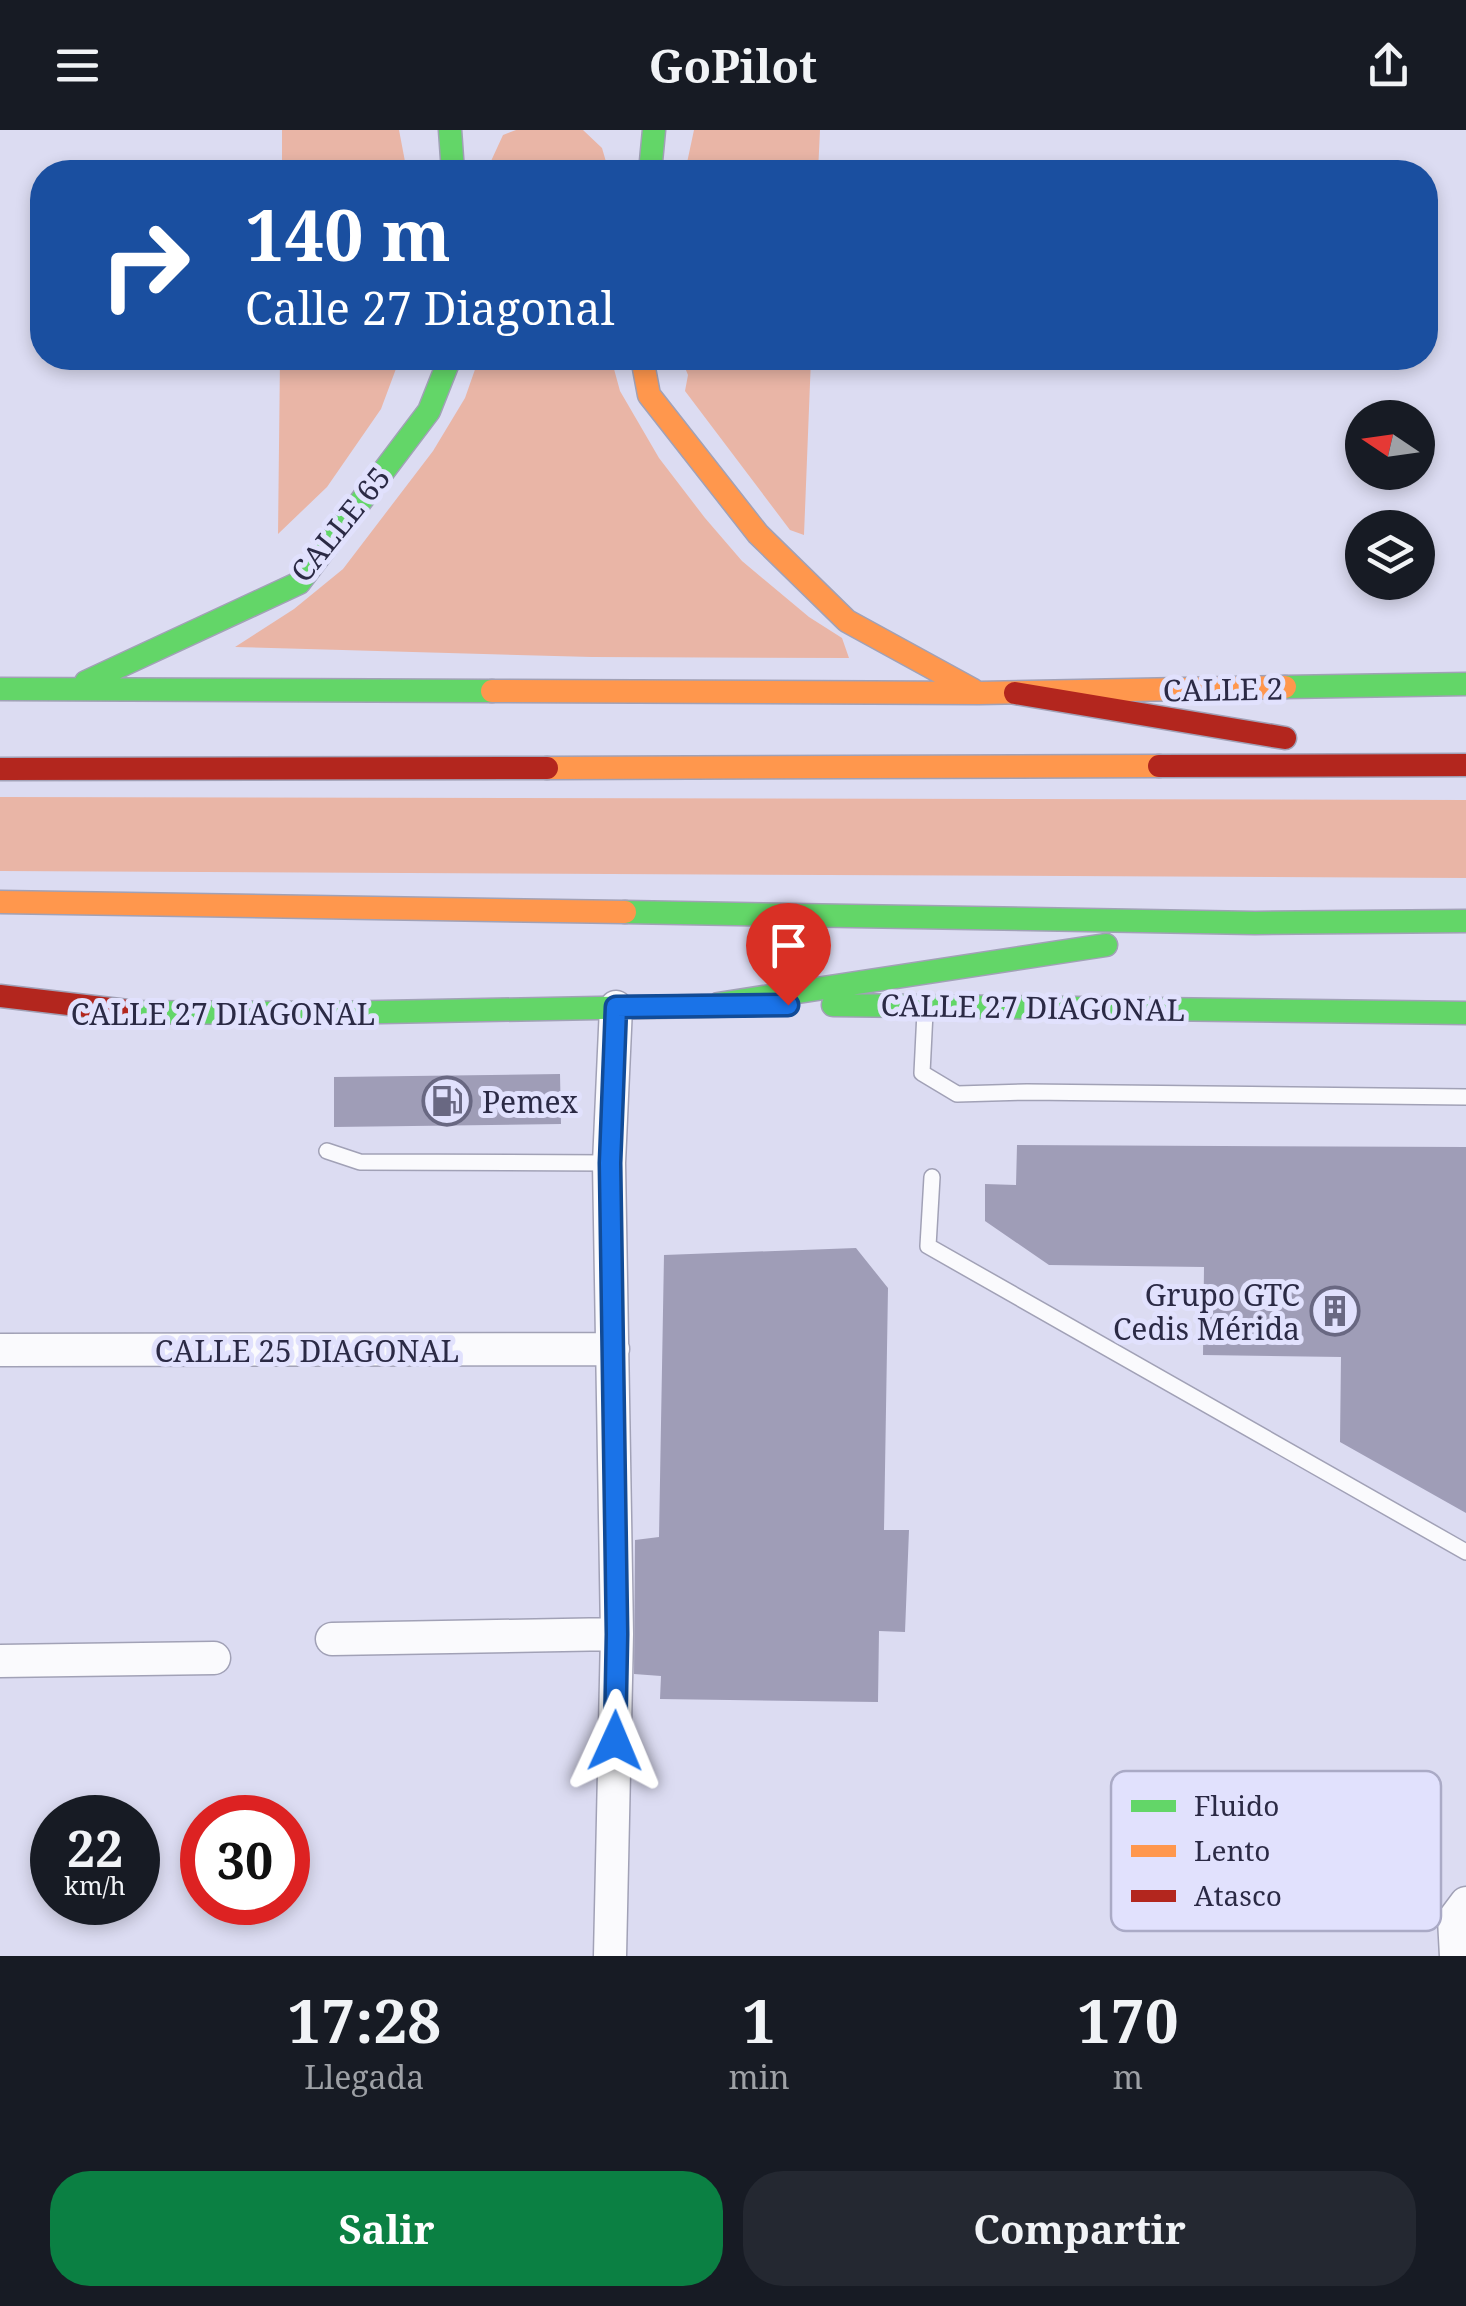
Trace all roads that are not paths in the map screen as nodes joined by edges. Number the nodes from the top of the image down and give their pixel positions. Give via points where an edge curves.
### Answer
1 (450, 130) edge
2 (654, 130) edge
3 (452, 160) edge
4 (651, 160) edge
5 (445, 370) edge
6 (644, 370) edge
7 (1466, 684) edge
8 (72, 688) junction
9 (0, 689) edge
10 (1015, 692) junction
11 (979, 694) junction
12 (1463, 765) edge
13 (0, 768) edge
14 (0, 902) edge
15 (1466, 921) edge
16 (1254, 923) junction
17 (0, 996) edge
18 (718, 1004) junction
19 (926, 1006) junction
20 (616, 1007) junction
21 (128, 1011) junction
22 (1466, 1013) edge
23 (0, 1014) edge
24 (1466, 1098) edge
25 (327, 1151) dead end
26 (610, 1163) junction
27 (932, 1177) dead end
28 (613, 1349) junction
29 (0, 1350) edge
30 (1466, 1552) edge
31 (617, 1634) junction
32 (332, 1639) dead end
33 (214, 1658) dead end
34 (0, 1661) edge
35 (1466, 1902) edge
36 (610, 1956) edge
37 (1456, 1956) edge

1 - 3 main road
2 - 4 main road
5 - 8 main road, CALLE 65 via 429,411 300,583
6 - 11 main road via 649,394 758,534 847,621
7 - 10 main road, CALLE 2
8 - 9 main road, CALLE 2
8 - 11 main road, CALLE 2
10 - 11 main road, CALLE 2
10 - 12 main road
12 - 13 main road
14 - 16 main road
15 - 16 main road
16 - 18 main road
17 - 21 main road
18 - 19 main road, CALLE 27 DIAGONAL
18 - 20 main road, CALLE 27 DIAGONAL
19 - 22 main road, CALLE 27 DIAGONAL
19 - 24 lane via 922,1073 957,1094
20 - 21 main road, CALLE 27 DIAGONAL
20 - 26 street
21 - 23 main road, CALLE 27 DIAGONAL
25 - 26 lane via 360,1162
26 - 28 street
27 - 30 lane via 928,1246
28 - 29 street, CALLE 25 DIAGONAL
28 - 31 street
31 - 32 street
31 - 36 street
33 - 34 street
35 - 37 street via 1454,1919

